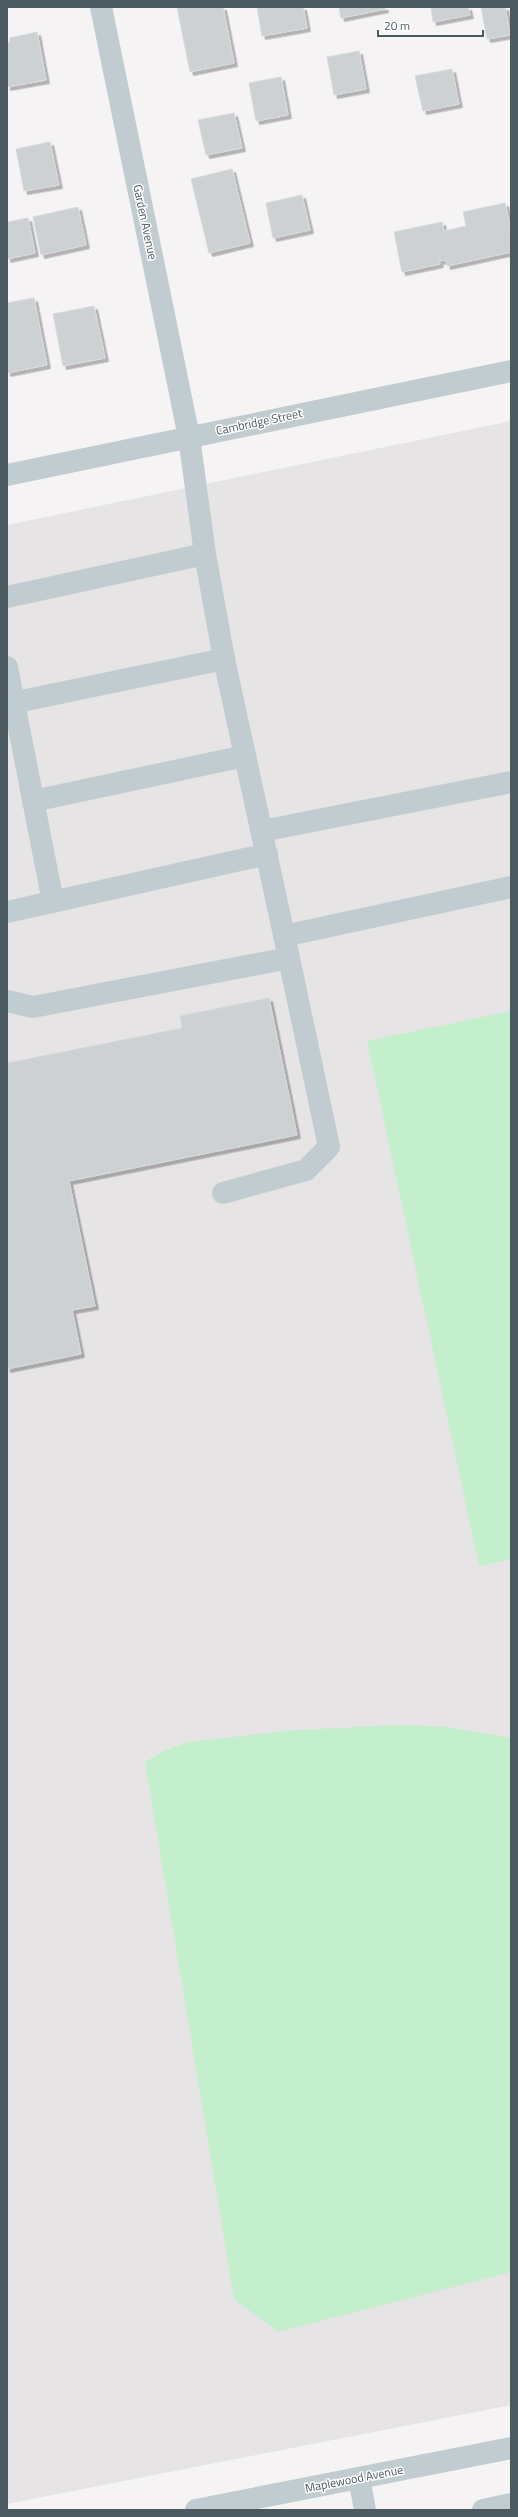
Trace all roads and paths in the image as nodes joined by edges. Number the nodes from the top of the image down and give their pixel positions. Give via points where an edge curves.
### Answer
1 (101, 7) edge
2 (511, 371) edge
3 (189, 437) junction
4 (7, 475) edge
5 (205, 554) junction
6 (7, 597) edge
7 (224, 659) junction
8 (7, 667) edge
9 (10, 704) edge
10 (246, 756) junction
11 (511, 782) edge
12 (33, 801) junction
13 (262, 831) junction
14 (267, 854) junction
15 (511, 886) edge
16 (53, 902) junction
17 (7, 912) edge
18 (284, 936) junction
19 (289, 958) junction
20 (7, 1001) edge
21 (223, 1193) dead end
22 (511, 2448) edge
23 (359, 2478) junction
24 (511, 2504) edge
25 (196, 2510) edge
26 (365, 2510) edge
27 (483, 2510) edge

1 - 3 street, Garden Avenue
2 - 3 street, Cambridge Street
3 - 4 street, Cambridge Street
3 - 5 street, Garden Avenue
5 - 6 street
5 - 7 street, Garden Avenue
7 - 9 street
7 - 10 street, Garden Avenue
8 - 9 street
9 - 12 street
10 - 12 street
10 - 13 street, Garden Avenue
11 - 13 street
12 - 16 street
13 - 14 street, Garden Avenue
14 - 16 street
14 - 18 street, Garden Avenue
15 - 18 street
16 - 17 street
18 - 19 street, Garden Avenue
19 - 20 street via 33,1007
19 - 21 street, Garden Avenue via 329,1147 306,1170
22 - 23 street, Maplewood Avenue
23 - 25 street, Maplewood Avenue
23 - 26 street
24 - 27 street

